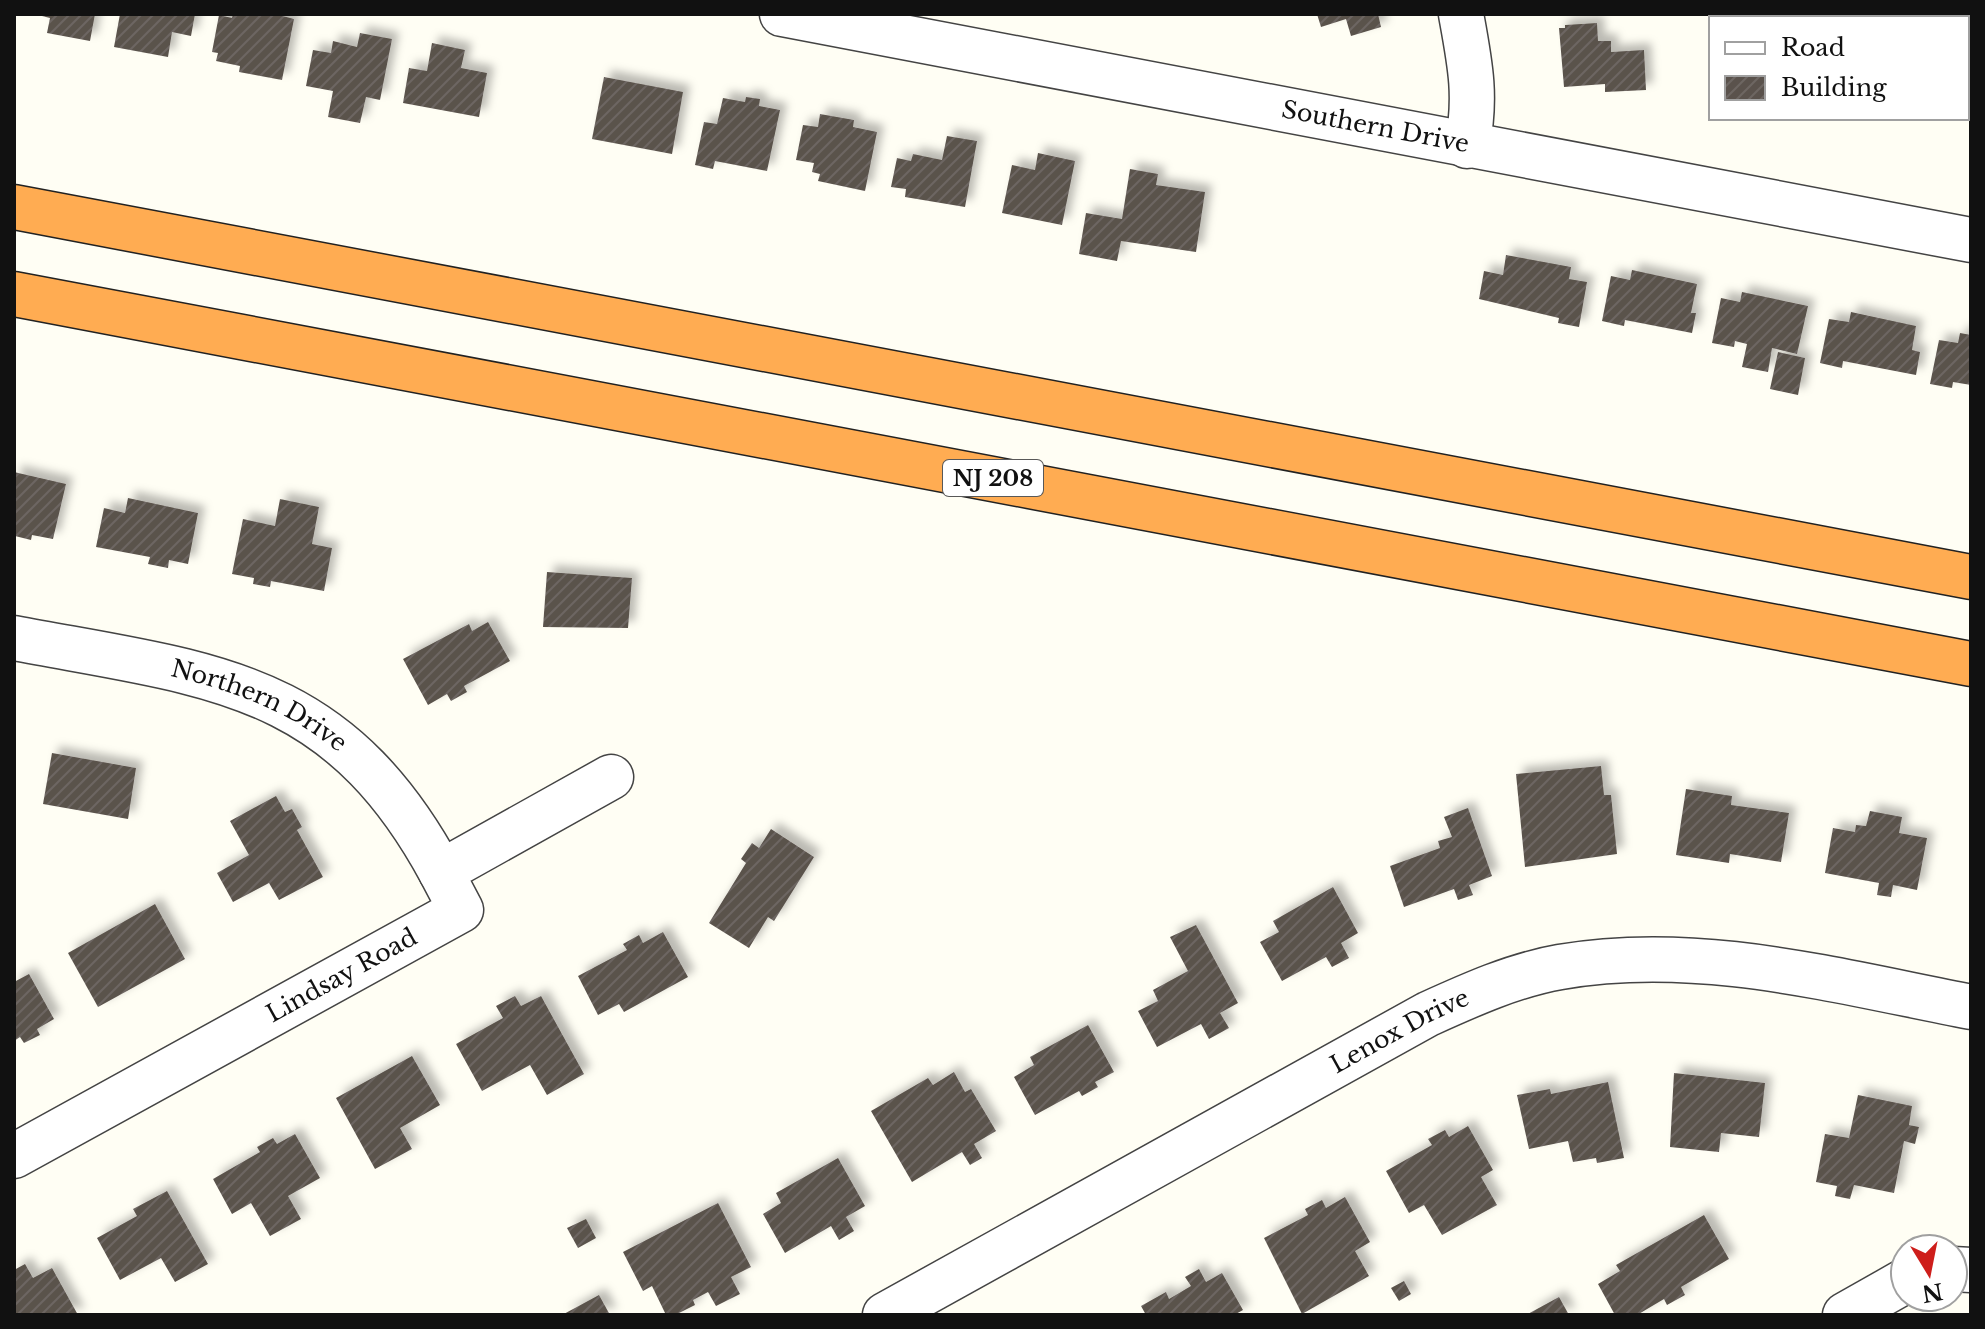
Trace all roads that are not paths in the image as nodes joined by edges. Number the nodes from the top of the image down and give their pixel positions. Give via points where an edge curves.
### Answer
1 (782, 14) edge
2 (1461, 14) edge
3 (871, 23) edge
4 (1467, 146) junction
5 (14, 207) edge
6 (1971, 240) edge
7 (14, 294) edge
8 (1971, 577) edge
9 (14, 638) edge
10 (1971, 664) edge
11 (611, 777) dead end
12 (441, 872) junction
13 (1971, 1007) edge
14 (14, 1156) edge
15 (1889, 1290) edge
16 (885, 1315) edge
17 (1845, 1315) edge

1 - 3 street, Southern Drive
2 - 4 street via 1473,82
3 - 4 street, Southern Drive
4 - 6 street, Southern Drive
5 - 8 highway
7 - 10 highway, NJ 208
9 - 12 street, Northern Drive via 188,671 284,705 323,729 396,797
11 - 12 street
12 - 14 street, Lindsay Road via 461,910
13 - 16 street, Lenox Drive via 1695,959 1625,958 1558,967 1492,986 1428,1014
15 - 17 street

